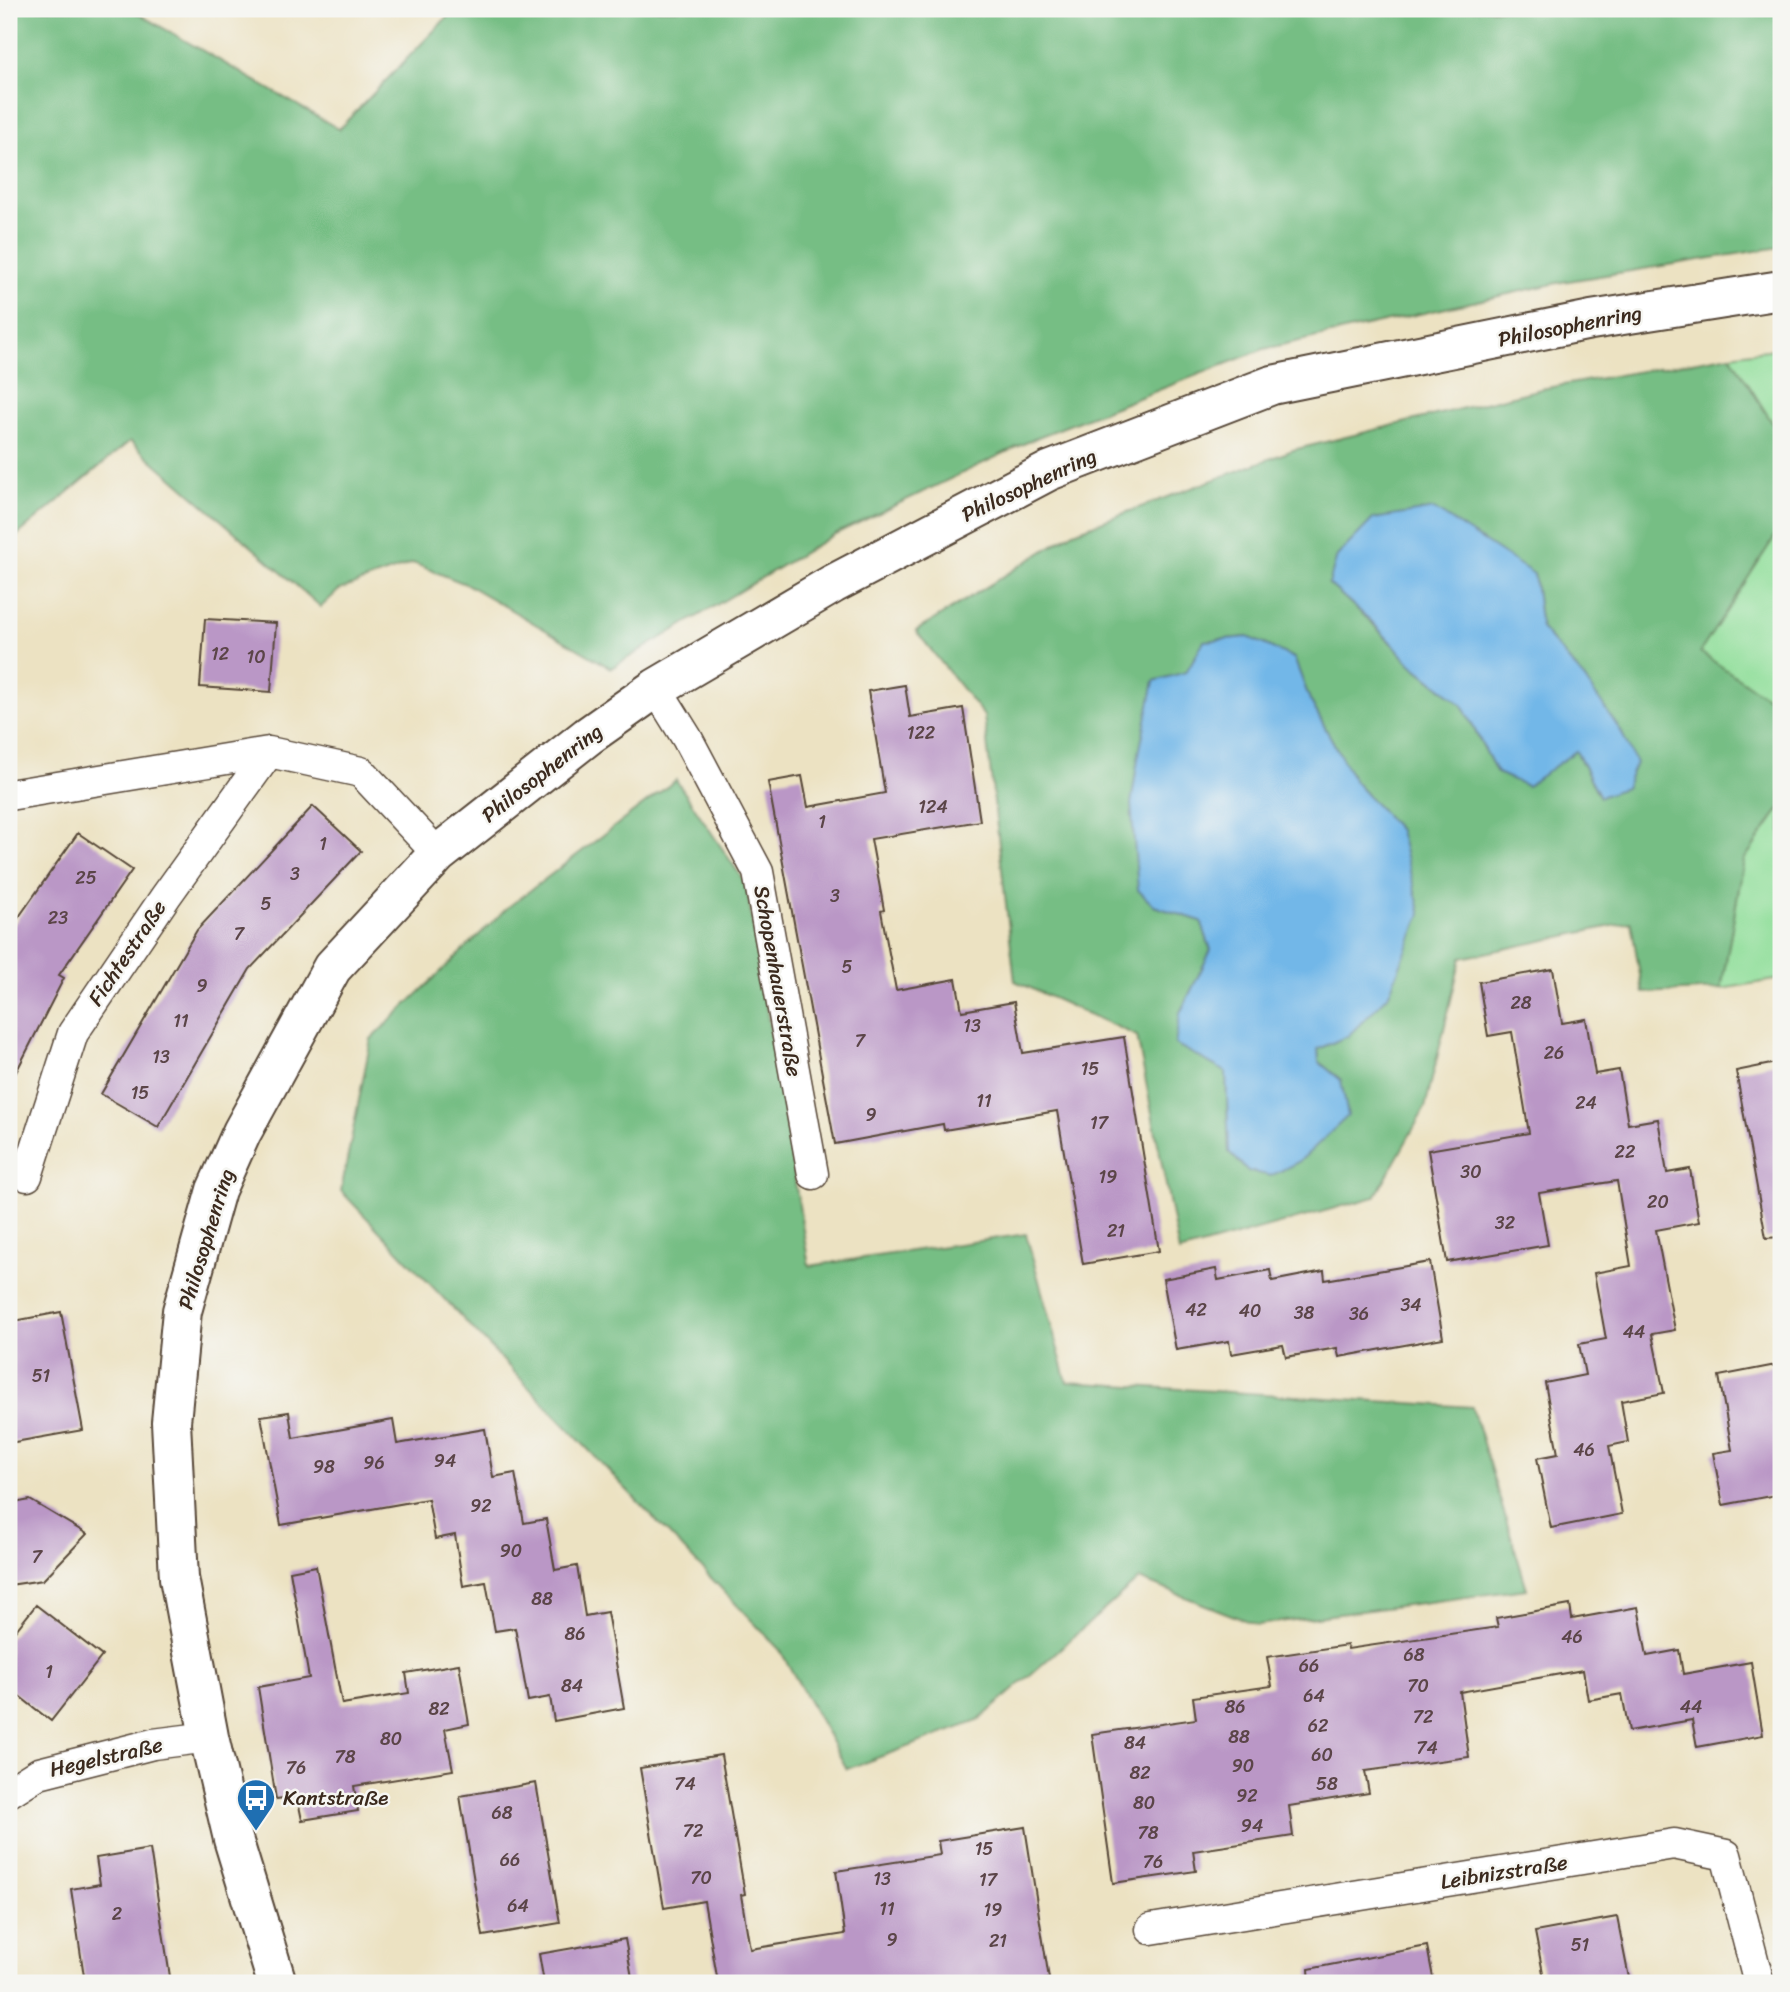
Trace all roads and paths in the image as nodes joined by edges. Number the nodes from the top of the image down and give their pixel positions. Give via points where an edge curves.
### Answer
1 (1781, 290) edge
2 (656, 688) junction
3 (269, 752) junction
4 (9, 795) edge
5 (439, 854) junction
6 (813, 1174) dead end
7 (27, 1175) dead end
8 (209, 1737) junction
9 (9, 1792) edge
10 (1151, 1929) dead end
11 (276, 1983) edge
12 (1759, 1983) edge

1 - 2 street, Philosophenring via 1591,320 1272,385 1049,471 833,584
2 - 5 street, Philosophenring
2 - 6 street, Schopenhauerstraße via 758,872
3 - 4 street
3 - 5 street via 361,772
3 - 7 street, Fichtestraße via 73,1033
5 - 8 street, Philosophenring via 332,968 242,1132 216,1190 182,1311 171,1422 179,1578
8 - 9 street, Hegelstraße via 153,1744 39,1773
8 - 11 street, Philosophenring via 233,1839
10 - 12 street, Leibnizstraße via 1674,1844 1726,1855

